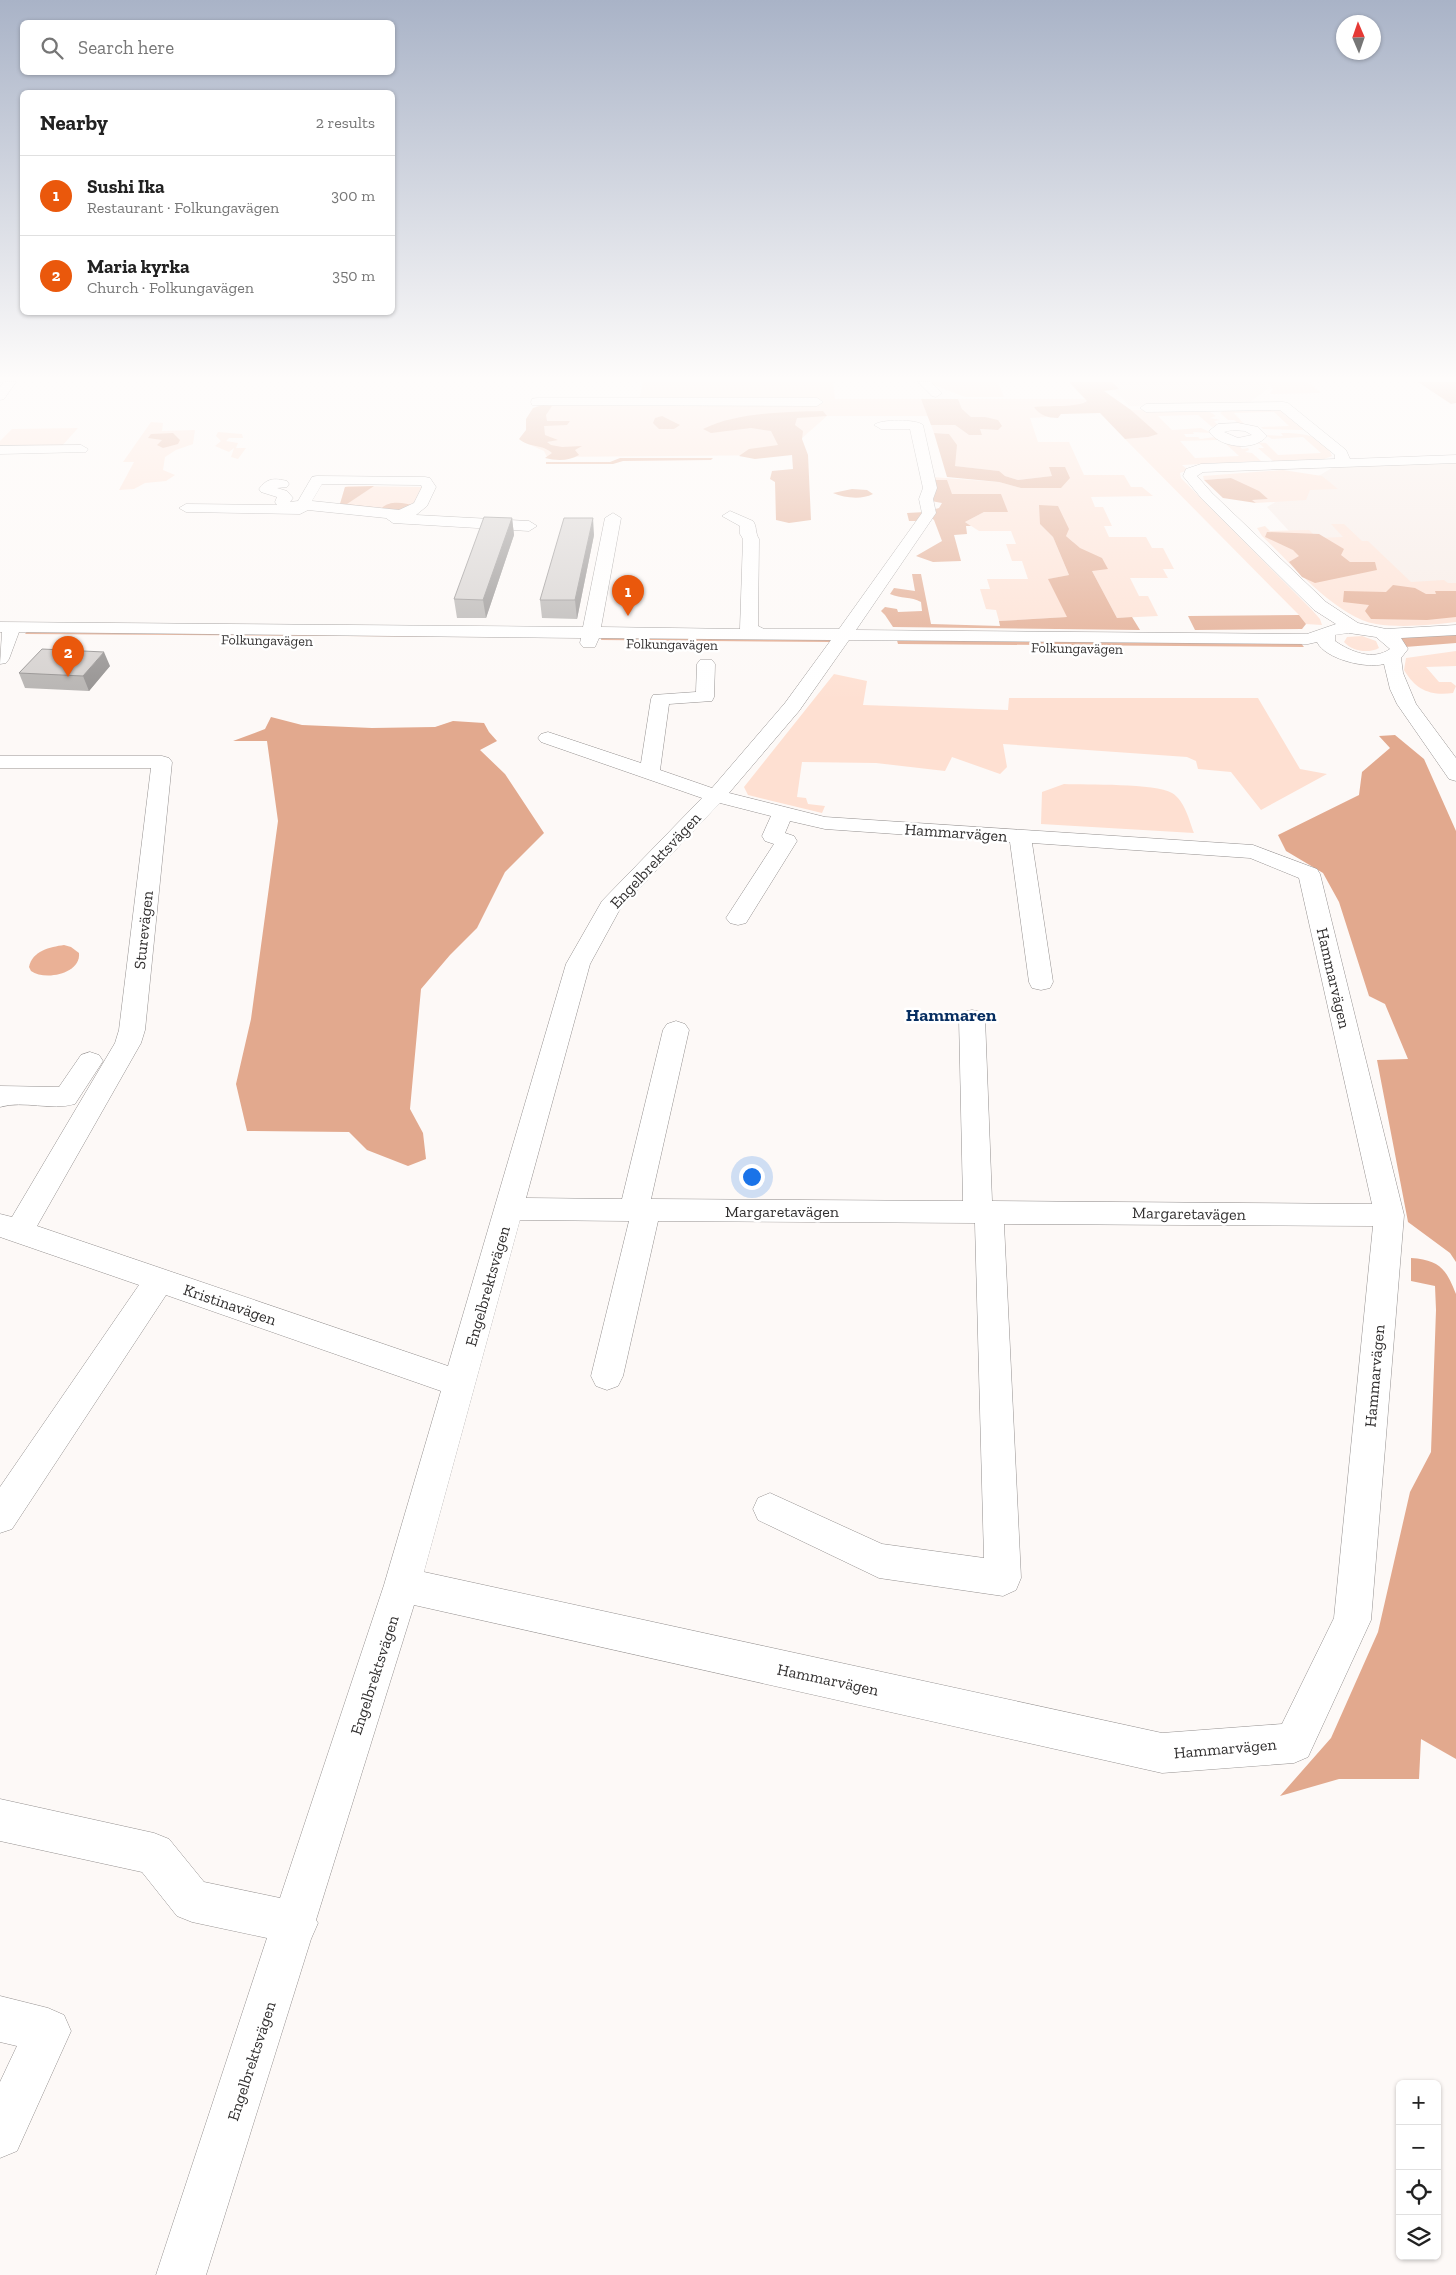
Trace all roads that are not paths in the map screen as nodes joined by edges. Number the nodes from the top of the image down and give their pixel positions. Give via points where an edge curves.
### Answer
1 (267, 488) edge
2 (313, 488) edge
3 (429, 488) edge
4 (930, 488) edge
5 (1202, 488) edge
6 (186, 508) dead end
7 (302, 508) junction
8 (730, 516) dead end
9 (613, 518) dead end
10 (529, 526) dead end
11 (1320, 606) junction
12 (1353, 627) junction
13 (1456, 630) edge
14 (5, 631) edge
15 (758, 632) junction
16 (1330, 632) junction
17 (1384, 634) junction
18 (590, 638) junction
19 (841, 640) junction
20 (1456, 645) edge
21 (1336, 651) junction
22 (1394, 655) junction
23 (1354, 658) junction
24 (0, 659) edge
25 (706, 664) dead end
26 (1404, 698) junction
27 (548, 738) dead end
28 (0, 762) edge
29 (1454, 767) edge
30 (650, 773) junction
31 (716, 796) junction
32 (783, 813) junction
33 (1020, 836) junction
34 (738, 918) dead end
35 (1041, 982) dead end
36 (972, 1018) dead end
37 (676, 1030) dead end
38 (90, 1062) dead end
39 (0, 1098) edge
40 (509, 1209) junction
41 (640, 1210) junction
42 (984, 1211) junction
43 (1389, 1215) junction
44 (9, 1228) edge
45 (159, 1280) junction
46 (607, 1376) dead end
47 (460, 1384) junction
48 (770, 1509) dead end
49 (0, 1516) edge
50 (402, 1585) junction
51 (0, 1820) edge
52 (296, 1923) junction
53 (0, 2019) edge
54 (0, 2134) edge
55 (182, 2275) edge

1 - 7 street via 282,494 286,498 282,502 286,507
2 - 7 street
3 - 7 street via 427,496 413,513 400,515
4 - 19 street, Engelbrektsvägen via 926,499 928,515 914,540
5 - 11 street
6 - 7 street
7 - 10 street via 459,523
8 - 15 street via 748,524 751,539 749,629
9 - 18 street
11 - 12 street
11 - 16 street
12 - 16 street, Folkungavägen
12 - 17 street
13 - 17 street
14 - 18 street, Folkungavägen
14 - 24 street
15 - 18 street, Folkungavägen
15 - 19 street, Folkungavägen
16 - 19 street, Folkungavägen via 1298,638
16 - 21 street via 1326,643
17 - 22 street via 1397,644
18 - 19 street, Folkungavägen
19 - 21 street, Folkungavägen
19 - 31 street, Engelbrektsvägen via 792,707
20 - 22 street via 1418,648
21 - 23 street
22 - 23 street via 1375,660
22 - 26 street via 1391,668
23 - 26 street
25 - 30 street via 705,698 660,699
26 - 29 street
27 - 30 street, Hammarvägen
28 - 44 street, Sturevägen via 162,762 132,1030 128,1042
30 - 31 street, Hammarvägen
31 - 32 street, Hammarvägen
31 - 40 street, Engelbrektsvägen via 610,906 578,964
32 - 33 street, Hammarvägen via 825,823
32 - 34 street via 773,836 786,841
33 - 35 street
33 - 43 street, Hammarvägen via 1253,852 1309,874
36 - 42 street
37 - 41 street
38 - 39 street via 66,1097 4,1094
40 - 41 street, Margaretavägen
40 - 47 street, Engelbrektsvägen
41 - 42 street, Margaretavägen
41 - 46 street
42 - 43 street, Margaretavägen
42 - 48 street via 1003,1578 879,1561
43 - 50 street, Hammarvägen via 1352,1620 1294,1742 1162,1753
44 - 45 street, Kristinavägen
45 - 47 street, Kristinavägen
45 - 49 street
47 - 50 street, Engelbrektsvägen
50 - 52 street, Engelbrektsvägen
51 - 52 street via 154,1854 192,1901
52 - 55 street, Engelbrektsvägen
53 - 54 street via 48,2031

